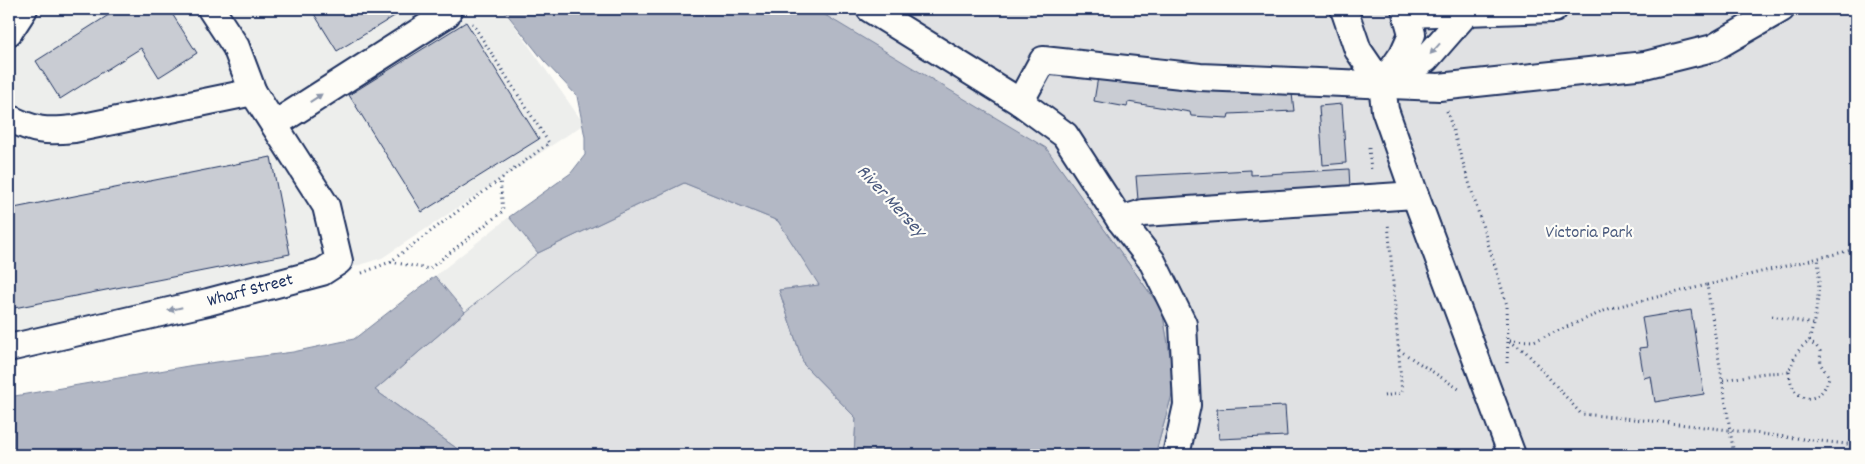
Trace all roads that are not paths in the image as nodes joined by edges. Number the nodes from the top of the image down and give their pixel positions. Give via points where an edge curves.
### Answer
1 (24, 9) edge
2 (211, 9) edge
3 (443, 9) edge
4 (870, 9) edge
5 (1344, 9) edge
6 (1554, 9) edge
7 (1781, 9) edge
8 (1406, 12) edge
9 (1467, 12) junction
10 (9, 32) edge
11 (1382, 85) junction
12 (252, 92) junction
13 (1020, 102) junction
14 (9, 118) edge
15 (275, 124) junction
16 (1415, 195) junction
17 (1120, 220) junction
18 (9, 348) edge
19 (1176, 455) edge
20 (1512, 455) edge

1 - 10 street
2 - 12 street via 236,48
15 -> 3 street via 447,14
4 - 13 street
5 - 11 street via 1358,50
6 - 9 street
7 - 11 street via 1713,48 1645,65 1439,87
8 - 9 street
8 - 11 street via 1412,34
9 -> 11 street via 1426,58
11 - 13 street via 1200,77 1043,60
11 - 16 street via 1386,110
12 - 14 street via 52,132 28,128
12 - 15 street
13 - 17 street via 1065,135
15 -> 18 street, Wharf Street via 326,206 349,268
16 - 17 street via 1143,213
16 - 20 street
17 - 19 street via 1152,261 1183,324 1187,405

